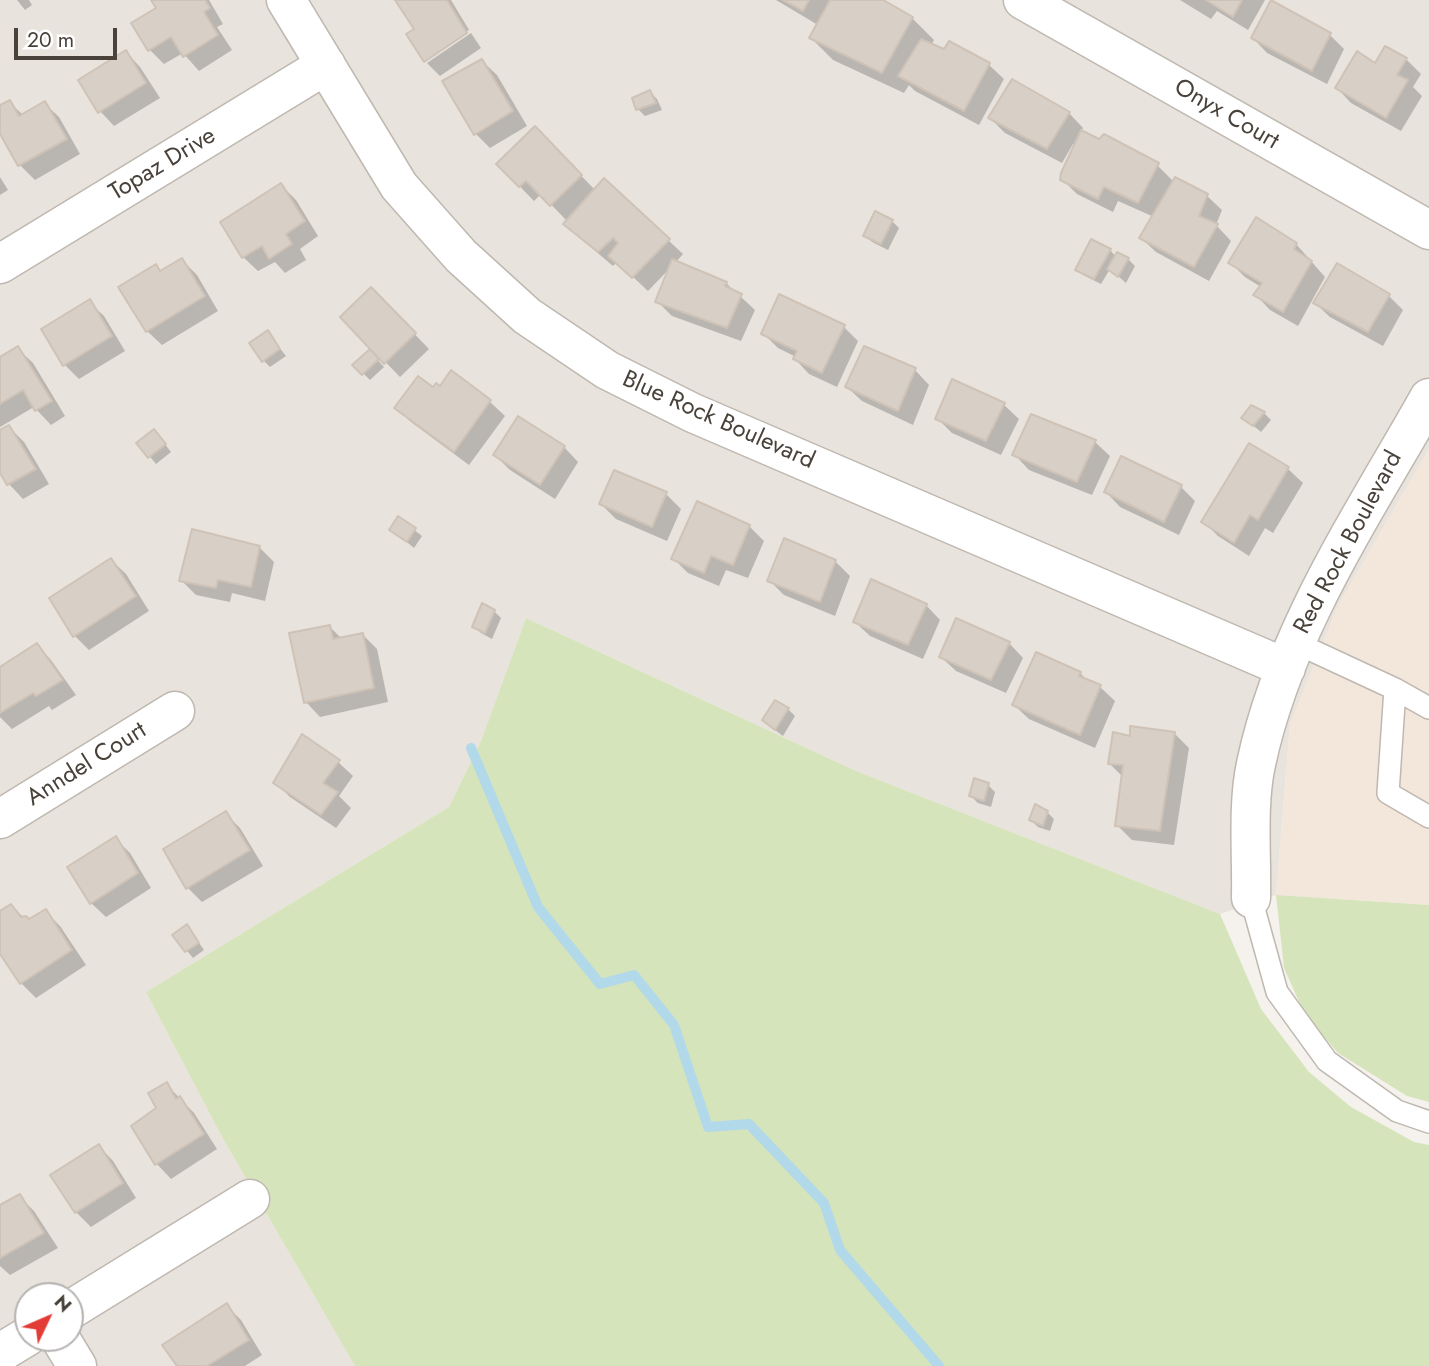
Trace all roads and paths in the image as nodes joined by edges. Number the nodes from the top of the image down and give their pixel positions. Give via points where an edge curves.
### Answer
1 (286, 0) edge
2 (1023, 0) edge
3 (326, 65) junction
4 (1429, 230) edge
5 (0, 264) edge
6 (1429, 398) edge
7 (1291, 655) junction
8 (1395, 689) junction
9 (1429, 708) edge
10 (175, 711) dead end
11 (1429, 817) edge
12 (0, 819) edge
13 (1251, 898) joint
14 (1429, 1122) edge
15 (250, 1199) dead end
16 (84, 1301) edge

1 - 3 street, Blue Rock Boulevard
2 - 4 street, Onyx Court
3 - 5 street, Topaz Drive
3 - 7 street, Blue Rock Boulevard via 399,187 461,256 527,316 607,370 693,413
6 - 7 street, Red Rock Boulevard via 1316,596
7 - 8 lane
7 - 13 street, Red Rock Boulevard via 1255,767
8 - 9 lane
8 - 11 lane via 1388,793
10 - 12 street, Anndel Court
13 - 14 lane via 1277,992 1327,1061 1397,1111
15 - 16 street

